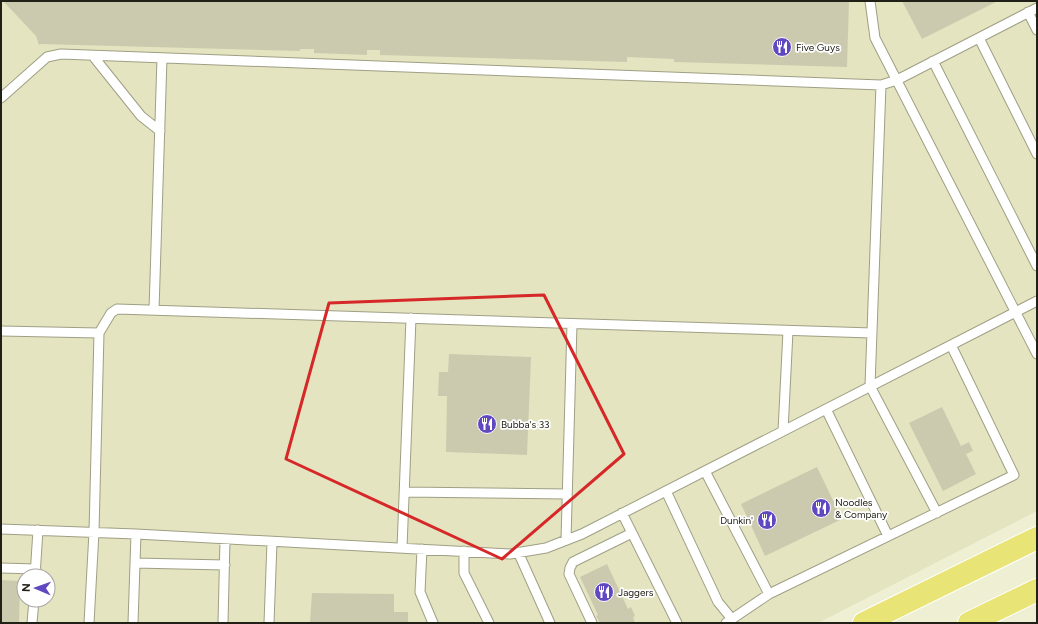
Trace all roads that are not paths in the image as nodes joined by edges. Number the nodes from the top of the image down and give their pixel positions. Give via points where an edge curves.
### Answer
1 (870, 1) edge
2 (1037, 8) edge
3 (1028, 12) junction
4 (1037, 30) edge
5 (979, 38) junction
6 (93, 56) junction
7 (162, 58) junction
8 (933, 61) junction
9 (897, 80) junction
10 (881, 85) junction
11 (1, 98) edge
12 (160, 131) junction
13 (1037, 154) edge
14 (1037, 266) edge
15 (1037, 301) edge
16 (154, 310) junction
17 (1015, 312) junction
18 (411, 318) junction
19 (572, 324) junction
20 (1, 331) edge
21 (788, 331) junction
22 (99, 333) junction
23 (872, 333) junction
24 (951, 345) junction
25 (1037, 354) edge
26 (870, 386) junction
27 (826, 409) junction
28 (783, 431) junction
29 (705, 471) junction
30 (666, 491) junction
31 (405, 492) junction
32 (567, 494) junction
33 (622, 513) junction
34 (937, 513) junction
35 (1, 529) edge
36 (38, 530) junction
37 (94, 532) junction
38 (632, 533) junction
39 (136, 534) junction
40 (888, 536) junction
41 (1037, 538) edge
42 (226, 539) junction
43 (566, 540) junction
44 (272, 542) junction
45 (402, 548) junction
46 (422, 549) junction
47 (464, 551) junction
48 (518, 552) junction
49 (135, 563) junction
50 (225, 565) junction
51 (1, 568) edge
52 (35, 568) edge
53 (16, 570) edge
54 (1037, 590) edge
55 (769, 594) junction
56 (33, 608) edge
57 (729, 621) edge
58 (32, 623) edge
59 (89, 623) edge
60 (134, 623) edge
61 (223, 623) edge
62 (269, 623) edge
63 (433, 623) edge
64 (489, 623) edge
65 (550, 623) edge
66 (592, 623) edge
67 (677, 623) edge
68 (864, 623) edge
69 (970, 623) edge

1 - 9 lane via 875,38
2 - 3 lane
3 - 4 lane
3 - 5 lane
5 - 8 lane
5 - 13 lane
6 - 7 lane
6 - 11 lane via 61,54 47,57
6 - 12 lane via 141,116
7 - 10 lane
7 - 12 lane
8 - 9 lane
8 - 14 lane
9 - 10 lane
9 - 17 lane
10 - 23 lane
12 - 16 lane
15 - 17 lane
16 - 18 lane
16 - 22 lane via 117,309 111,313
17 - 24 lane
17 - 25 lane
18 - 19 lane
18 - 31 lane
19 - 21 lane
19 - 32 lane
20 - 22 lane
21 - 23 lane
21 - 28 lane
22 - 37 lane
23 - 26 lane
24 - 26 lane
24 - 34 lane via 1014,475
26 - 27 lane
26 - 34 lane
27 - 28 lane
27 - 40 lane
28 - 29 lane
29 - 30 lane
29 - 55 lane
30 - 33 lane
30 - 57 lane
31 - 32 lane
31 - 45 lane
32 - 43 lane
33 - 38 lane
33 - 43 lane
34 - 40 lane
35 - 36 lane
36 - 37 lane
36 - 52 lane
37 - 39 lane
37 - 59 lane
38 - 66 lane via 574,562 570,568 570,574
38 - 67 lane
39 - 42 lane
39 - 49 lane
40 - 55 lane
41 - 68 main road
42 - 44 lane
42 - 50 lane
43 - 48 lane via 546,548
44 - 45 lane
44 - 62 lane
45 - 46 lane
46 - 47 lane
46 - 63 lane via 420,592
47 - 48 lane via 510,554
47 - 64 lane via 464,573
48 - 65 lane
49 - 50 lane
49 - 60 lane
50 - 61 lane
51 - 53 lane
54 - 69 main road
55 - 57 lane
56 - 58 lane

